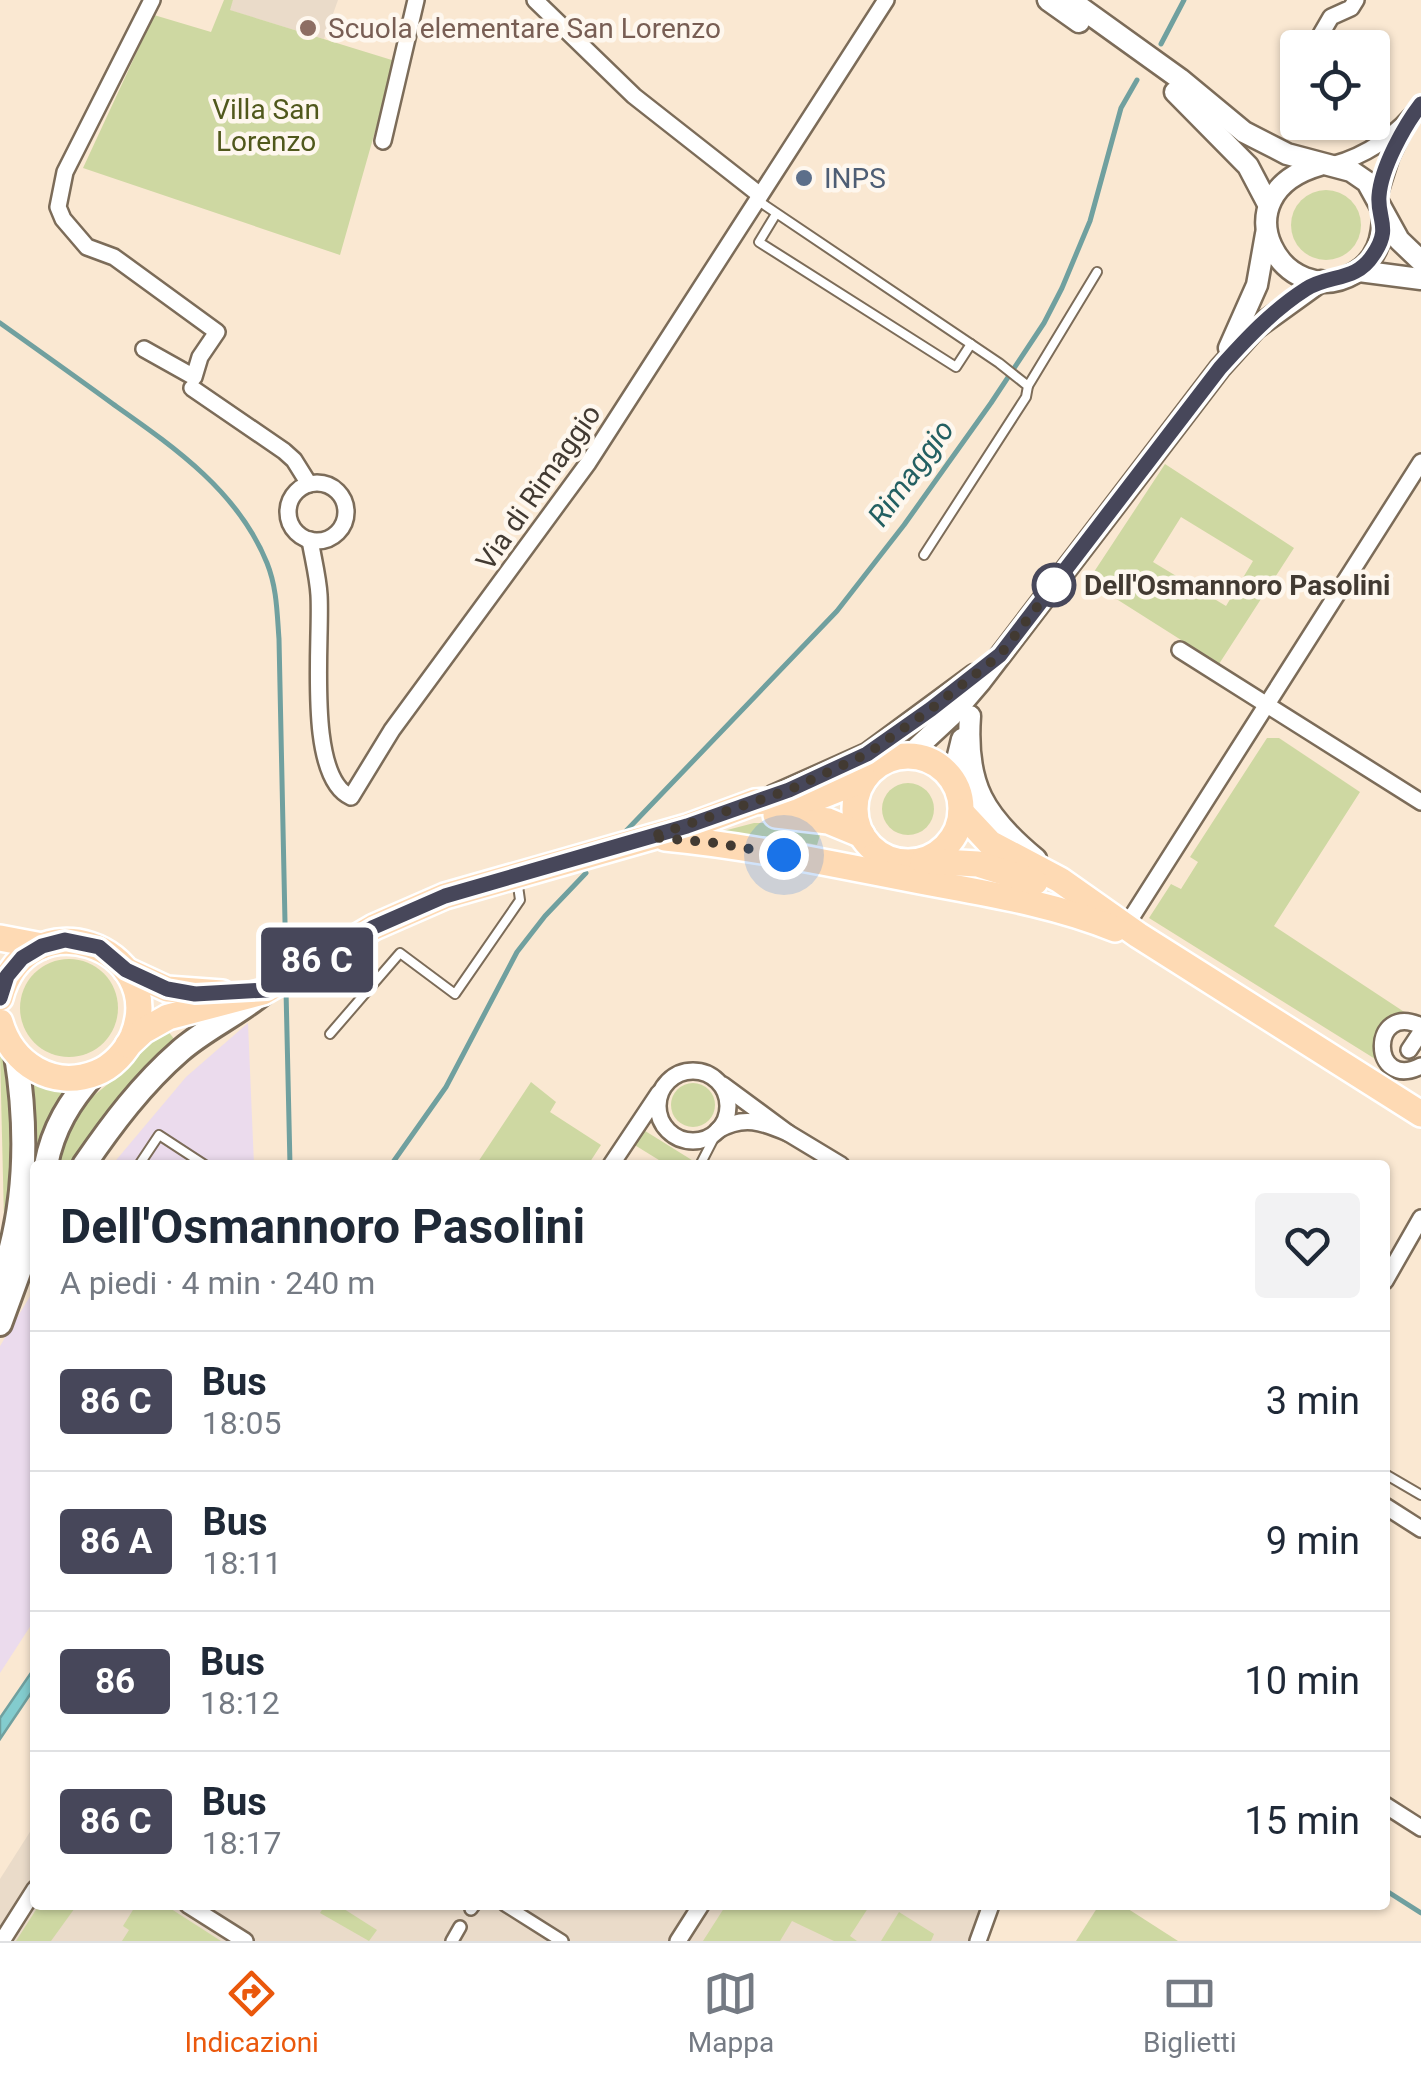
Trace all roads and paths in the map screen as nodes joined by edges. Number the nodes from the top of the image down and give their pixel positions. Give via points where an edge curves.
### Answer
1 (152, 0) edge
2 (416, 0) edge
3 (534, 0) edge
4 (886, 0) edge
5 (1048, 0) edge
6 (1070, 0) edge
7 (1356, 0) edge
8 (1324, 30) edge
9 (1103, 31) junction
10 (1176, 84) junction
11 (1416, 110) edge
12 (383, 141) dead end
13 (1327, 165) junction
14 (758, 198) junction
15 (1268, 204) junction
16 (1380, 206) junction
17 (776, 214) junction
18 (1267, 232) junction
19 (1421, 261) edge
20 (1359, 271) junction
21 (1097, 272) dead end
22 (1421, 280) edge
23 (1322, 281) junction
24 (970, 344) junction
25 (144, 349) dead end
26 (1220, 368) junction
27 (1028, 386) junction
28 (192, 388) dead end
29 (1421, 462) edge
30 (309, 484) junction
31 (310, 540) junction
32 (924, 554) dead end
33 (1180, 650) dead end
34 (1000, 655) junction
35 (981, 681) junction
36 (1269, 704) junction
37 (970, 716) junction
38 (908, 756) junction
39 (864, 779) junction
40 (959, 799) junction
41 (755, 802) junction
42 (1421, 802) edge
43 (687, 826) junction
44 (862, 835) junction
45 (640, 840) junction
46 (918, 861) junction
47 (515, 874) junction
48 (1060, 880) junction
49 (1141, 936) junction
50 (0, 938) edge
51 (42, 946) junction
52 (126, 970) junction
53 (267, 990) junction
54 (0, 998) edge
55 (0, 1022) edge
56 (1421, 1029) edge
57 (330, 1034) dead end
58 (128, 1045) junction
59 (1409, 1050) dead end
60 (16, 1055) junction
61 (1421, 1066) edge
62 (94, 1074) junction
63 (713, 1078) junction
64 (664, 1086) junction
65 (1421, 1114) edge
66 (718, 1130) junction
67 (788, 1133) junction
68 (48, 1160) edge
69 (88, 1160) edge
70 (142, 1160) edge
71 (198, 1160) edge
72 (613, 1160) edge
73 (703, 1160) edge
74 (833, 1160) edge
75 (1421, 1218) edge
76 (29, 1252) edge
77 (1390, 1272) edge
78 (0, 1283) edge
79 (0, 1324) edge
80 (1390, 1477) edge
81 (1421, 1496) edge
82 (1390, 1509) edge
83 (1421, 1529) edge
84 (1390, 1808) edge
85 (1421, 1828) edge
86 (30, 1897) edge
87 (196, 1910) edge
88 (513, 1910) edge
89 (699, 1910) edge
90 (989, 1910) edge
91 (460, 1927) dead end
92 (2, 1941) edge
93 (245, 1941) edge
94 (452, 1941) edge
95 (562, 1941) edge
96 (678, 1941) edge
97 (978, 1941) edge

1 - 25 street via 65,172 58,207 87,247 114,257 216,332 194,377
2 - 12 street
3 - 14 street via 634,96
4 - 14 street, Via di Rimaggio
5 - 9 street
6 - 9 street
7 - 8 street
9 - 10 street
10 - 13 street via 1268,147
10 - 15 street via 1248,166
11 - 13 street via 1378,145
11 - 16 street via 1391,157
13 - 15 street via 1297,172
13 - 16 street via 1366,182
14 - 17 lane
14 - 31 street, Via di Rimaggio via 588,463 351,796 335,786 324,759 320,592
15 - 18 street
16 - 19 street via 1399,240
16 - 20 street via 1379,246
17 - 24 lane
17 - 24 lane via 758,242 956,366
18 - 23 street via 1281,262
18 - 26 street via 1253,298
20 - 22 street
20 - 23 street
21 - 27 lane
23 - 26 street via 1256,328
24 - 27 lane
26 - 34 street
27 - 32 lane
28 - 30 street via 284,452
29 - 36 street
30 - 31 street via 293,494 288,512 294,530
30 - 31 street via 336,490 346,506 337,533
33 - 36 street
34 - 35 street
34 - 41 street via 867,754
35 - 37 street
35 - 38 street
36 - 42 street
36 - 49 street
37 - 40 street via 958,749
37 - 48 street via 970,759 983,805
38 - 39 main road via 883,762
38 - 40 main road via 936,764
39 - 41 main road via 820,797
39 - 44 main road via 855,813
40 - 46 main road via 958,828 948,843
40 - 48 main road via 990,843
41 - 43 main road
43 - 44 main road via 800,815
43 - 45 main road
44 - 46 main road via 880,854
45 - 47 main road
45 - 49 main road via 716,843 1010,898
46 - 49 main road via 978,864 1029,879
47 - 53 main road via 410,910
47 - 57 lane via 520,900 455,994 400,953
48 - 49 main road
49 - 65 main road
50 - 51 main road
51 - 52 main road via 88,943
51 - 54 main road via 14,967
52 - 53 main road via 181,992
52 - 58 main road via 138,1002
53 - 58 main road via 168,1016
53 - 69 main road via 166,1064
55 - 60 main road
56 - 59 street
56 - 61 street via 1394,1024 1381,1043 1391,1066
58 - 62 main road
60 - 62 main road via 58,1078
60 - 78 main road via 24,1158
62 - 68 main road via 61,1118
63 - 64 street via 683,1072
63 - 66 street via 727,1098
63 - 67 street
64 - 66 street via 658,1112 669,1132 694,1141
64 - 72 street
66 - 67 street via 753,1120
66 - 73 lane
67 - 74 street
70 - 71 lane via 160,1135
75 - 77 street
76 - 79 main road
80 - 81 lane
82 - 83 street
84 - 85 street
86 - 92 street
87 - 93 street
88 - 95 street
89 - 96 street
90 - 97 street
91 - 94 street

